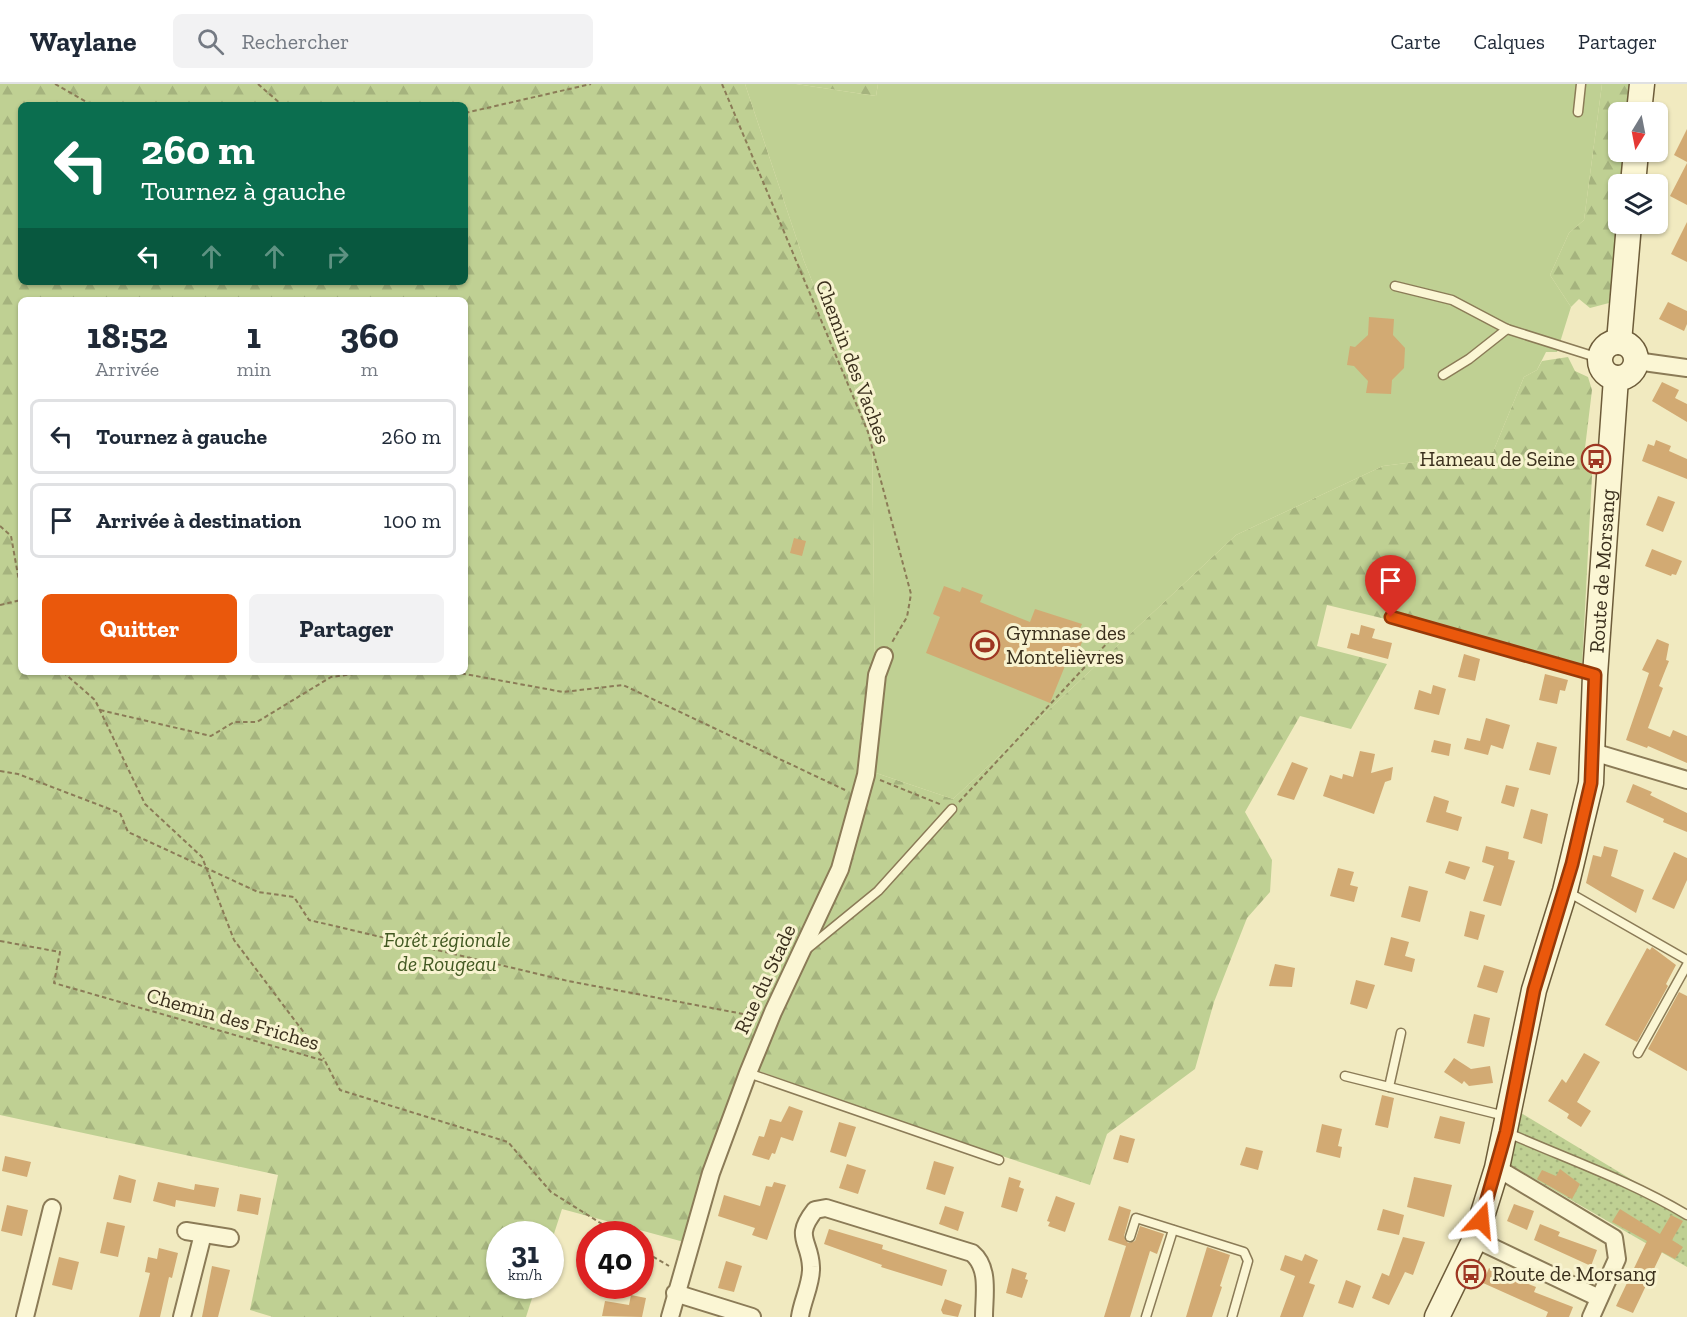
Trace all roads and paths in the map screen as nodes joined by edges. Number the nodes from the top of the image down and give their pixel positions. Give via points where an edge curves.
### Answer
1 (55, 84) edge
2 (258, 84) edge
3 (591, 84) edge
4 (722, 84) edge
5 (1581, 84) edge
6 (1642, 84) edge
7 (87, 102) edge
8 (279, 102) edge
9 (1640, 102) edge
10 (468, 112) edge
11 (1578, 112) dead end
12 (1628, 234) edge
13 (1395, 286) dead end
14 (1507, 329) junction
15 (1619, 342) junction
16 (1599, 358) junction
17 (1636, 361) junction
18 (1687, 368) edge
19 (1443, 375) dead end
20 (1616, 378) junction
21 (0, 526) edge
22 (18, 575) edge
23 (18, 601) edge
24 (0, 605) edge
25 (1391, 617) dead end
26 (1110, 640) dead end
27 (884, 656) joint
28 (66, 675) edge
29 (346, 675) edge
30 (468, 675) edge
31 (1595, 675) junction
32 (100, 710) junction
33 (1593, 752) junction
34 (0, 771) edge
35 (866, 775) junction
36 (1687, 780) edge
37 (860, 797) junction
38 (952, 809) junction
39 (206, 867) junction
40 (1565, 891) junction
41 (0, 941) edge
42 (802, 953) junction
43 (1687, 960) edge
44 (1687, 965) edge
45 (770, 1019) junction
46 (1401, 1033) dead end
47 (1638, 1053) dead end
48 (325, 1061) junction
49 (748, 1073) junction
50 (1346, 1076) dead end
51 (1389, 1087) junction
52 (1507, 1125) junction
53 (999, 1160) dead end
54 (1497, 1168) junction
55 (52, 1208) dead end
56 (1687, 1215) edge
57 (597, 1221) edge
58 (1173, 1230) junction
59 (186, 1231) dead end
60 (203, 1234) junction
61 (1130, 1237) dead end
62 (230, 1238) dead end
63 (1475, 1239) junction
64 (654, 1258) edge
65 (682, 1270) junction
66 (675, 1293) junction
67 (1599, 1298) junction
68 (25, 1317) edge
69 (182, 1317) edge
70 (670, 1317) edge
71 (752, 1317) edge
72 (800, 1317) edge
73 (984, 1317) edge
74 (1146, 1317) edge
75 (1232, 1317) edge
76 (1437, 1317) edge
77 (1591, 1317) edge

1 - 7 path
2 - 8 path
3 - 10 path
4 - 27 path, Chemin des Vaches via 868,432 911,594 907,617
5 - 11 lane
6 - 9 street
12 - 15 street
13 - 14 lane via 1452,300
14 - 16 lane
14 - 19 lane
15 - 16 street via 1608,344
15 - 17 street via 1629,346
16 - 20 street via 1606,374
17 - 18 street
17 - 20 street via 1627,375
20 - 31 street, Route de Morsang
21 - 22 path via 11,536
23 - 24 path
25 - 31 lane
26 - 38 path
27 - 35 street, Rue du Stade via 877,675
28 - 32 path via 95,700
29 - 32 path via 331,677 257,722 234,722 211,736
30 - 37 path via 563,692 623,685
31 - 33 street, Route de Morsang
32 - 39 path via 145,804 202,857
33 - 36 street
33 - 40 street, Route de Morsang via 1591,783
34 - 39 path via 18,774 120,813 128,832
35 - 37 street, Rue du Stade
35 - 38 path
37 - 42 street, Rue du Stade via 840,869
38 - 42 lane via 878,891
39 - 45 path via 258,892 294,897 309,920 568,981
39 - 48 path via 234,940
40 - 43 lane
40 - 52 street, Route de Morsang via 1534,990
41 - 48 path, Chemin des Friches via 60,952 54,983
42 - 45 street, Rue du Stade
44 - 47 lane
45 - 49 street, Rue du Stade
46 - 51 lane
48 - 57 path, Chemin des Friches via 340,1090 508,1142 551,1192
49 - 53 lane
49 - 65 street, Rue du Stade via 711,1173
50 - 51 lane
51 - 52 lane
52 - 54 street, Route de Morsang
52 - 56 lane via 1622,1183 1648,1192
54 - 63 street, Route de Morsang
54 - 67 street via 1614,1238 1617,1259
55 - 68 street
58 - 61 lane via 1137,1218
58 - 74 lane
58 - 75 lane via 1244,1252 1248,1261
59 - 60 street
60 - 62 street
60 - 69 street
63 - 67 street
63 - 76 street, Route de Morsang
64 - 65 path
65 - 66 street, Rue du Stade
66 - 70 street, Rue du Stade
66 - 71 street
67 - 77 street
72 - 73 street via 811,1266 804,1230 815,1210 826,1208 972,1253 984,1268

